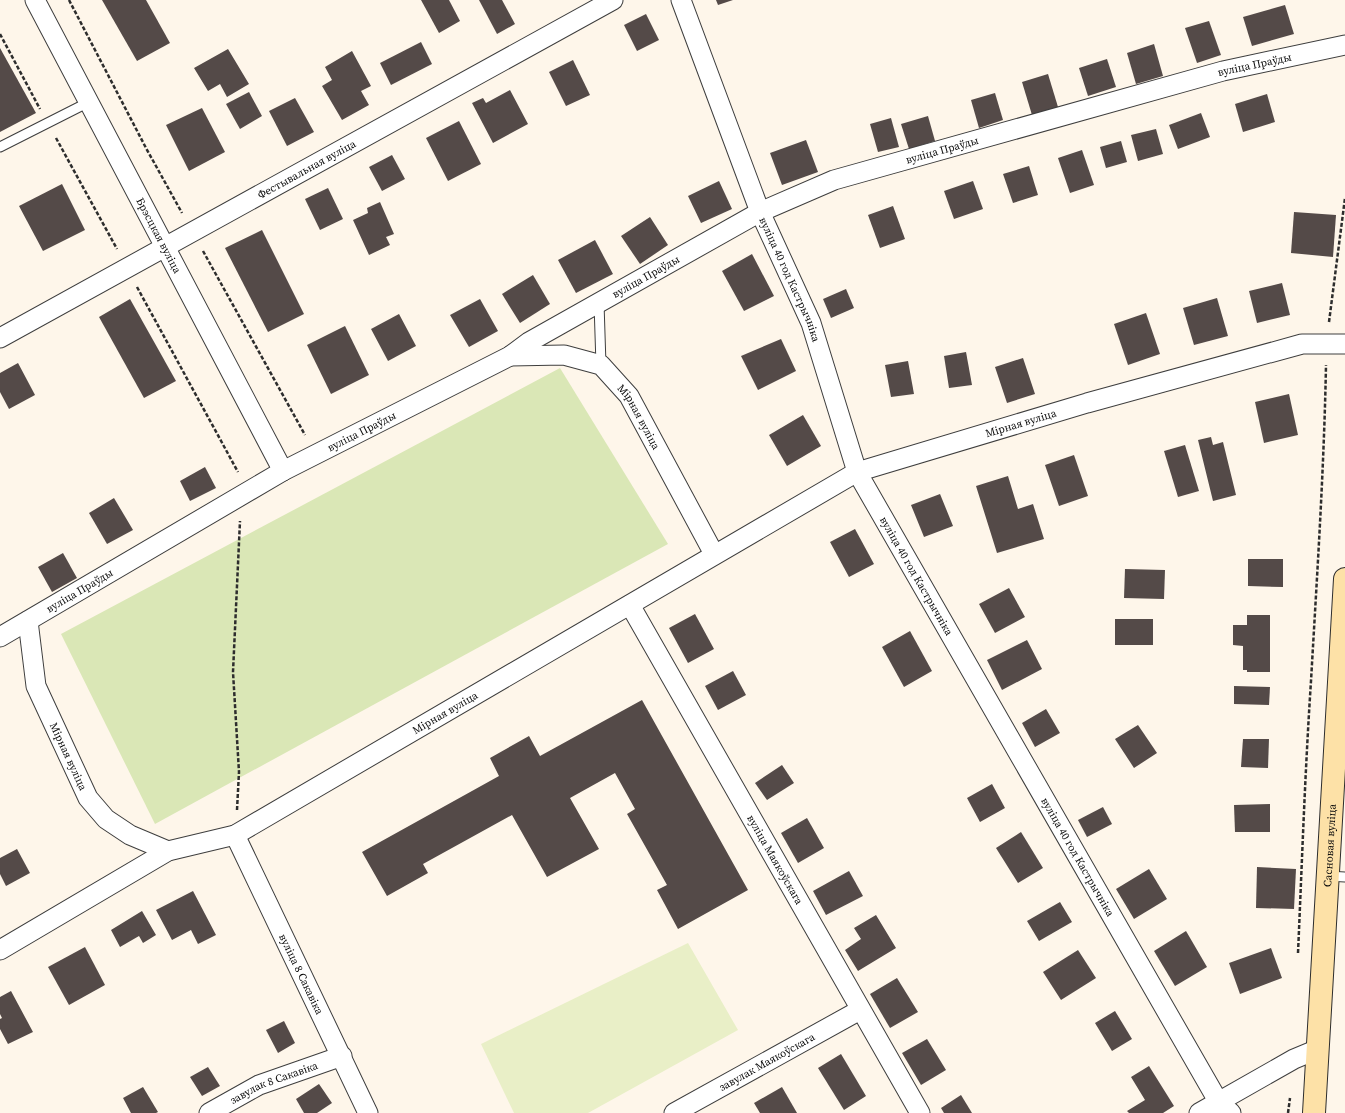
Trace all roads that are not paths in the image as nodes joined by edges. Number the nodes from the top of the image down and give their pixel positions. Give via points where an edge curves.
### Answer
1 (35, 0) edge
2 (613, 0) edge
3 (681, 0) edge
4 (1345, 45) edge
5 (88, 102) junction
6 (0, 147) edge
7 (760, 212) junction
8 (165, 248) junction
9 (599, 303) junction
10 (0, 338) edge
11 (1336, 344) edge
12 (510, 356) junction
13 (601, 365) junction
14 (283, 471) junction
15 (857, 472) junction
16 (714, 554) junction
17 (1345, 579) edge
18 (630, 605) junction
19 (28, 621) junction
20 (0, 637) edge
21 (235, 835) junction
22 (168, 851) junction
23 (1336, 877) edge
24 (0, 950) edge
25 (860, 1010) junction
26 (1318, 1049) junction
27 (342, 1056) junction
28 (1224, 1107) edge
29 (208, 1113) edge
30 (368, 1113) edge
31 (674, 1113) edge
32 (920, 1113) edge
33 (1199, 1113) edge
34 (1314, 1113) edge

1 - 5 street, Брэсцкая вуліца
2 - 8 street, Фестывальная вуліца
3 - 7 street, вуліца 40 год Кастрычніка
4 - 7 street, вуліца Праўды via 1223,71 834,180
5 - 6 lane
5 - 8 street, Брэсцкая вуліца
7 - 9 street, вуліца Праўды
7 - 15 street, вуліца 40 год Кастрычніка via 811,323
8 - 10 street, Фестывальная вуліца
8 - 14 street, Брэсцкая вуліца
9 - 12 street, вуліца Праўды via 529,342
9 - 13 lane
11 - 15 street, Мірная вуліца via 1302,344 1087,403
12 - 13 street via 564,355
12 - 14 street, вуліца Праўды
13 - 16 street, Мірная вуліца via 629,396
14 - 19 street, вуліца Праўды
15 - 16 street, Мірная вуліца
15 - 28 street, вуліца 40 год Кастрычніка
16 - 18 street, Мірная вуліца
17 - 23 main road, Сасновая вуліца
18 - 21 street, Мірная вуліца
18 - 25 street, вуліца Маякоўскага
19 - 20 street, вуліца Праўды
19 - 22 street, Мірная вуліца via 36,686 88,798 106,819 130,835
21 - 22 street, Мірная вуліца
21 - 27 street, вуліца 8 Сакавіка
22 - 24 street, Мірная вуліца
23 - 26 main road, Сасновая вуліца
25 - 31 street, завулак Маякоўскага
25 - 32 street, вуліца Маякоўскага
26 - 28 street via 1294,1058
26 - 34 main road, Сасновая вуліца
27 - 29 street, завулак 8 Сакавіка via 259,1085
27 - 30 street, вуліца 8 Сакавіка
28 - 33 street

